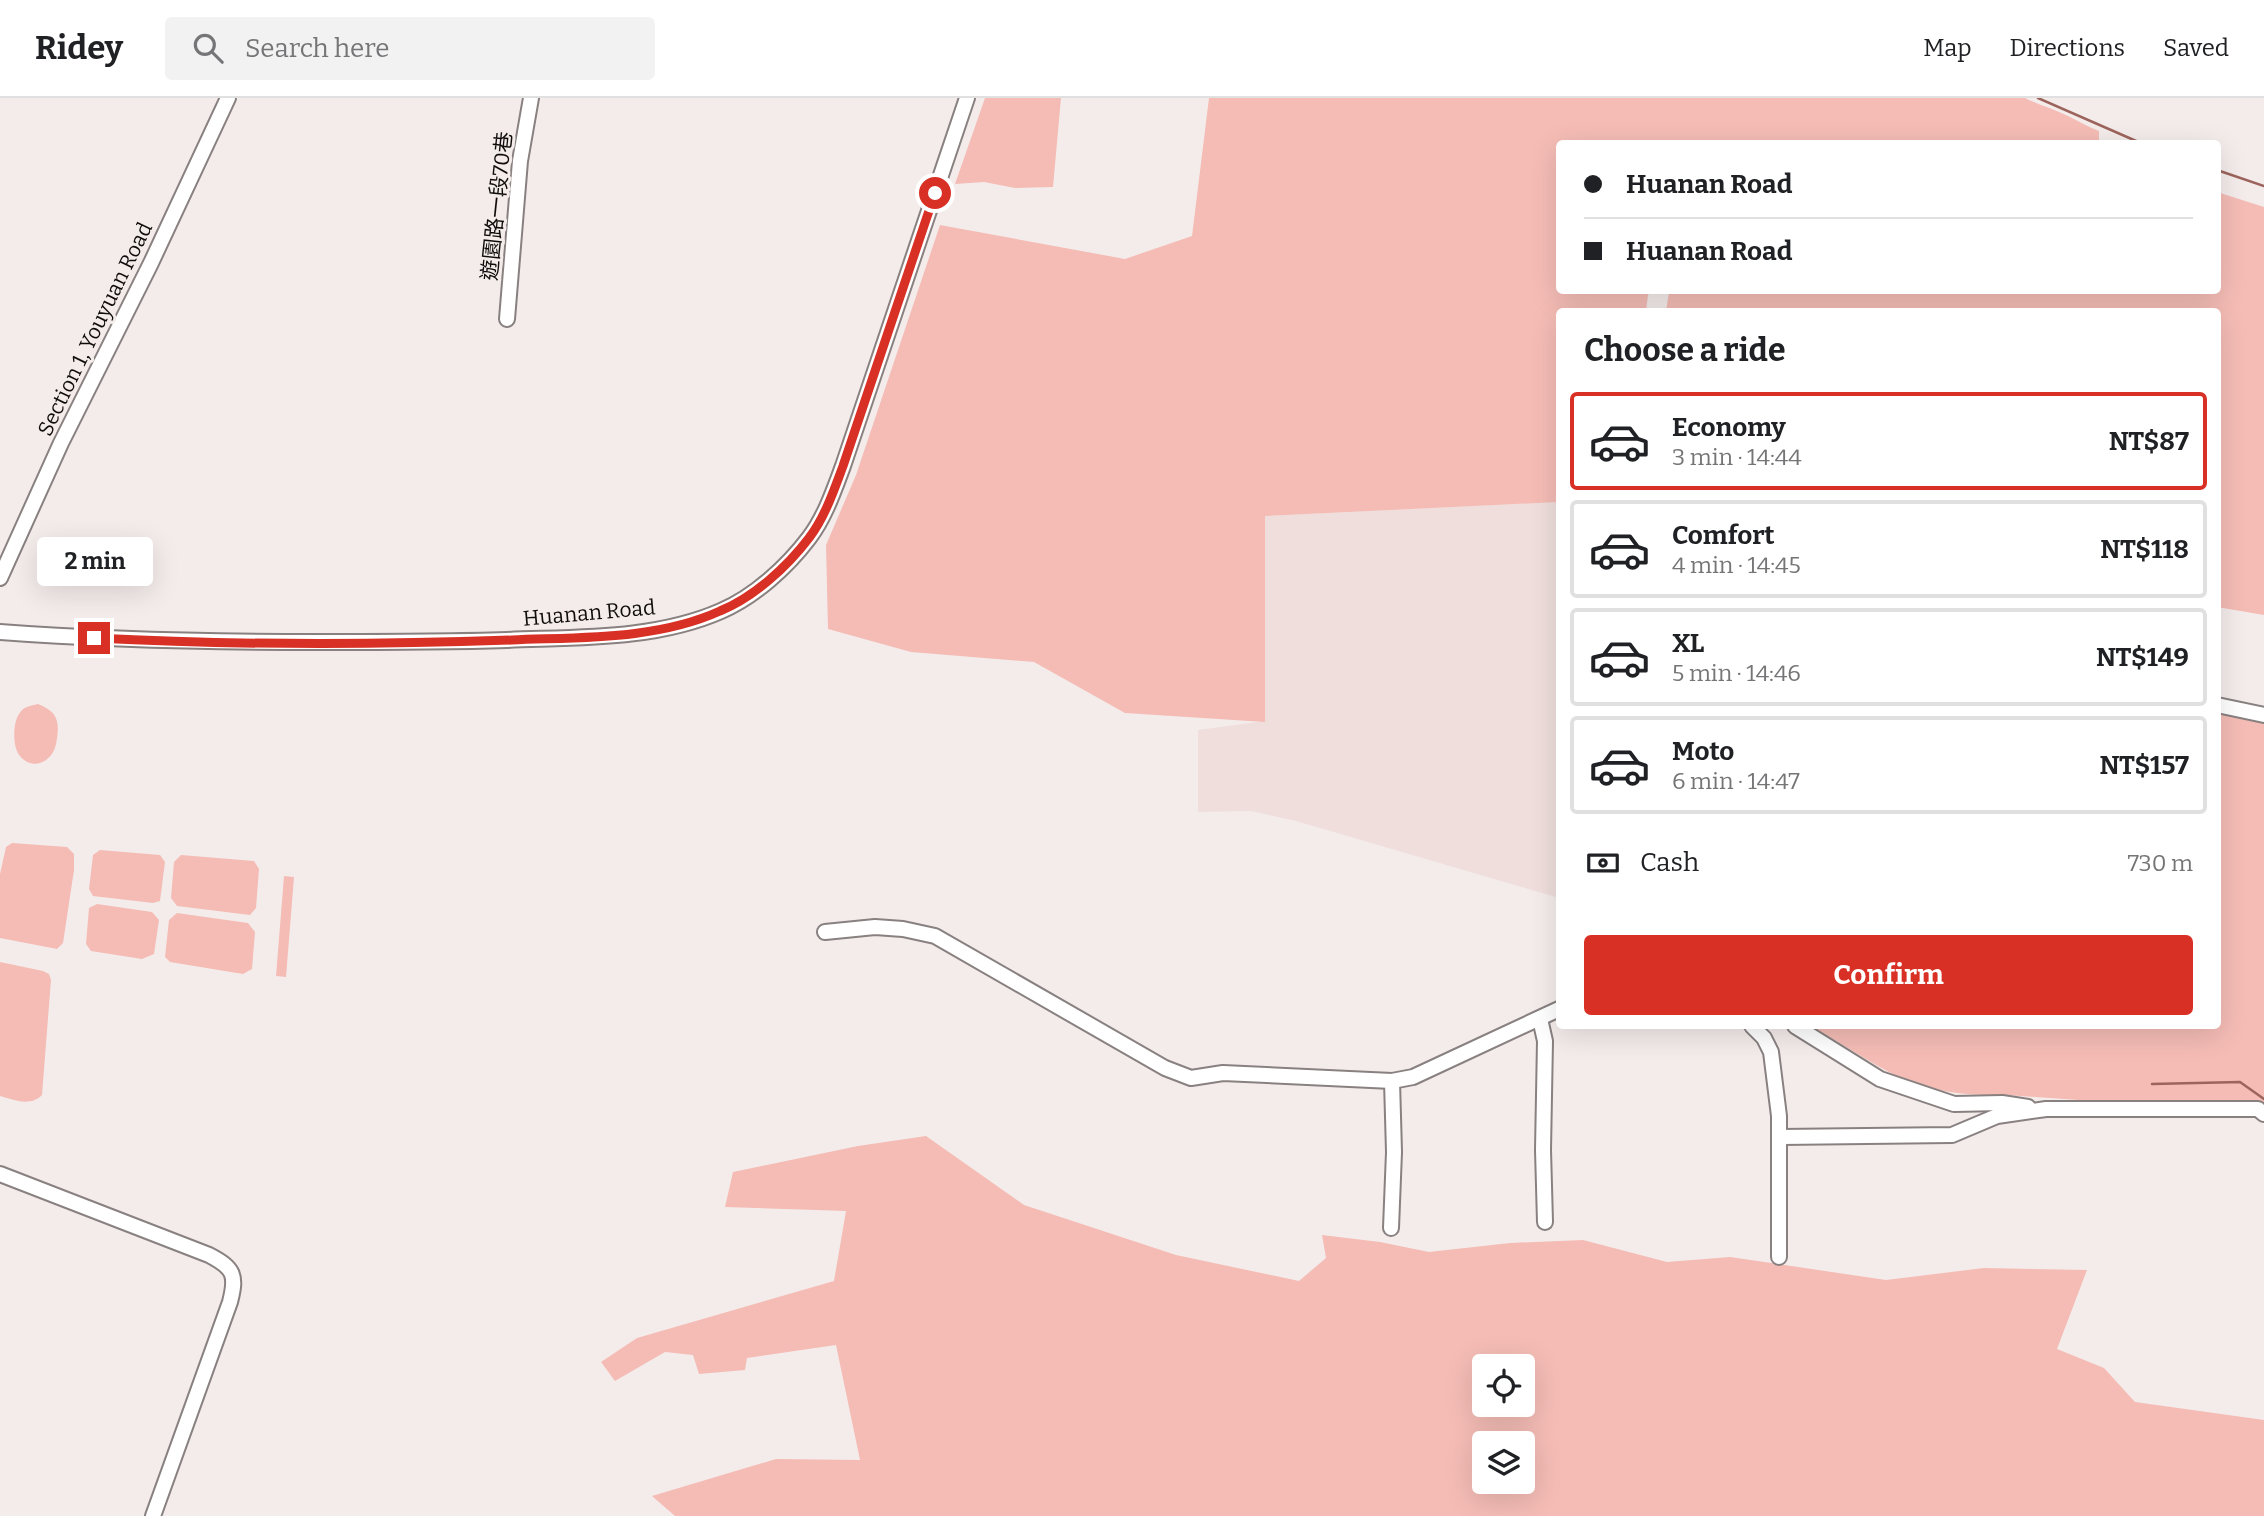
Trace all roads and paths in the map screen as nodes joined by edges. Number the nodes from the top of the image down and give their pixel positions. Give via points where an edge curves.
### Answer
1 (228, 98) edge
2 (531, 98) edge
3 (967, 98) edge
4 (507, 319) dead end
5 (0, 578) edge
6 (0, 632) edge
7 (2221, 706) edge
8 (2264, 715) edge
9 (825, 932) dead end
10 (1556, 1011) edge
11 (1540, 1019) junction
12 (1755, 1029) edge
13 (1800, 1029) edge
14 (1392, 1081) junction
15 (2046, 1109) junction
16 (2264, 1114) edge
17 (1781, 1137) junction
18 (0, 1174) edge
19 (1545, 1222) dead end
20 (1391, 1228) dead end
21 (1779, 1257) dead end
22 (153, 1516) edge

1 - 5 street, Section 1, Youyuan Road
2 - 4 street, 遊園路一段70巷 via 520,161
3 - 6 street, Huanan Road via 828,504 788,562 755,591 721,611 629,634 463,642 171,642
7 - 8 street
9 - 14 street via 875,927 935,936 1165,1068 1191,1078 1223,1073
10 - 11 street
11 - 14 street via 1413,1077
11 - 19 street via 1545,1041
12 - 17 street via 1771,1052
13 - 15 street via 1880,1079 1954,1104 2003,1103
14 - 20 street
15 - 16 street via 2258,1110
15 - 17 street via 1997,1116 1952,1135
17 - 21 street
18 - 22 street via 209,1255 231,1269 235,1283 225,1318

